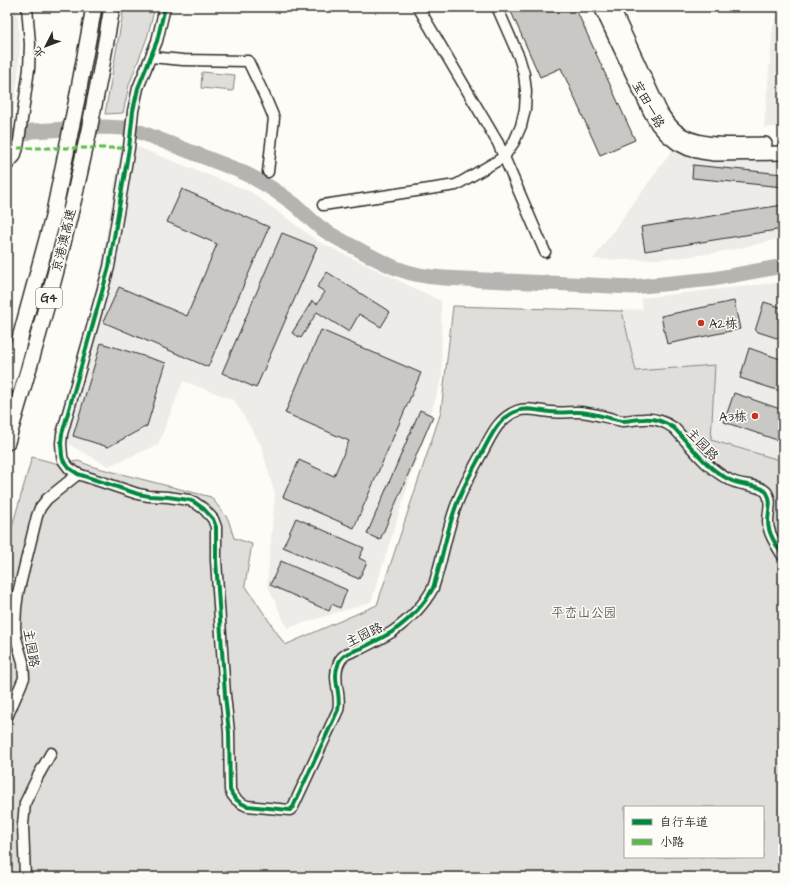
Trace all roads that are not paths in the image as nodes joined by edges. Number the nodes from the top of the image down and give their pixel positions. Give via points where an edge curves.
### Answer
1 (27, 7) edge
2 (94, 7) edge
3 (112, 7) edge
4 (165, 7) edge
5 (418, 7) edge
6 (497, 7) edge
7 (601, 7) edge
8 (612, 7) edge
9 (151, 57) junction
10 (783, 144) edge
11 (783, 153) edge
12 (504, 157) junction
13 (7, 166) edge
14 (268, 172) dead end
15 (323, 205) dead end
16 (545, 252) dead end
17 (7, 386) edge
18 (7, 442) edge
19 (78, 474) junction
20 (783, 556) edge
21 (7, 717) edge
22 (51, 753) dead end
23 (25, 877) edge

1 - 13 street via 30,63 18,148 15,157
2 - 17 highway, 京港澳高速 / G4 via 53,217
3 - 18 highway, 京港澳高速 / G4 via 95,102 67,227
4 - 9 street
5 - 12 street
6 - 12 street via 519,57 526,91 521,126
7 - 11 main road, 宝田一路 via 650,111 667,135 689,149 702,152
8 - 10 main road, 宝田一路 via 661,113 676,131 703,143
9 - 14 street via 248,61 274,118
9 - 19 street via 135,99 109,267 61,439 63,460
12 - 15 street via 456,185
12 - 16 street
19 - 20 street, 主园路 via 138,494 190,500 204,508 213,519 216,527 216,560 229,732 230,790 234,798 247,806 290,810 293,807 338,710 336,669 340,660 391,632 421,608 433,588 452,517 469,476 496,427 518,411 577,412 622,421 653,419 668,424 724,478 761,487 766,491 770,503 769,529
19 - 21 street, 主园路 via 47,499 37,516 16,608 15,632 23,662 24,678
22 - 23 street via 25,803

